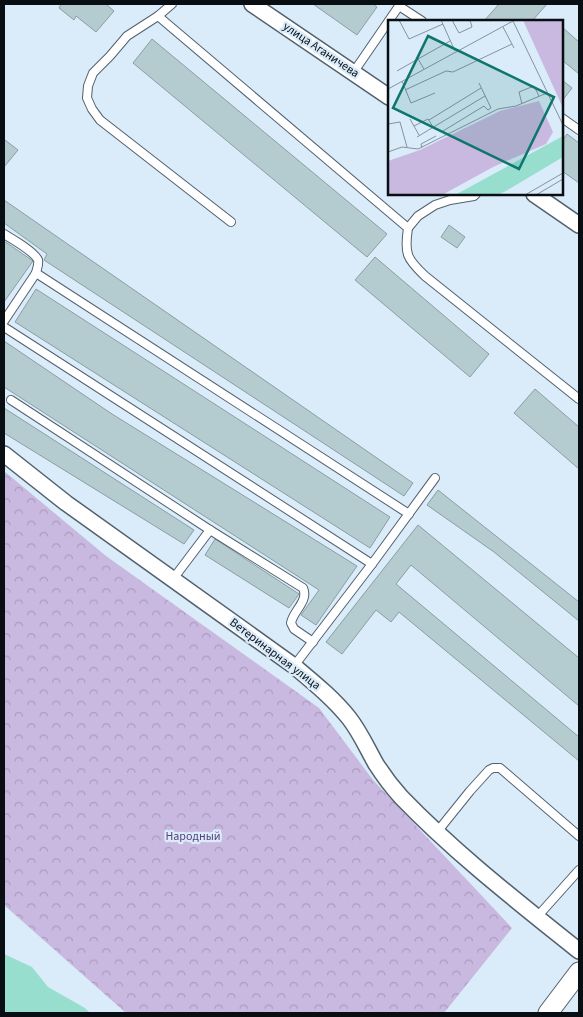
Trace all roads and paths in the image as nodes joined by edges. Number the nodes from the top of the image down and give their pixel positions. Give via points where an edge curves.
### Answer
1 (172, 4) edge
2 (252, 4) edge
3 (398, 5) edge
4 (158, 16) junction
5 (388, 20) edge
6 (388, 20) edge
7 (420, 20) edge
8 (353, 73) junction
9 (388, 96) edge
10 (563, 119) edge
11 (579, 130) edge
12 (475, 195) edge
13 (536, 195) edge
14 (577, 219) edge
15 (231, 222) dead end
16 (408, 228) junction
17 (4, 234) edge
18 (36, 272) junction
19 (4, 321) edge
20 (4, 326) edge
21 (579, 399) edge
22 (11, 400) dead end
23 (4, 454) edge
24 (435, 478) dead end
25 (409, 514) junction
26 (210, 530) junction
27 (372, 564) junction
28 (172, 579) junction
29 (313, 642) junction
30 (294, 666) junction
31 (437, 832) junction
32 (579, 836) edge
33 (579, 870) edge
34 (537, 917) junction
35 (579, 951) edge
36 (579, 972) edge
37 (548, 1013) edge

1 - 4 lane
2 - 8 street, улица Аганичева
3 - 6 lane
3 - 7 lane
4 - 15 lane via 127,36 93,73 87,98 100,120
4 - 16 lane
5 - 8 lane
8 - 9 street, улица Аганичева
10 - 11 lane
12 - 16 lane via 435,206 418,216
13 - 14 street
16 - 21 lane via 407,252 412,264
17 - 18 lane via 36,257
18 - 19 lane
18 - 25 lane
20 - 27 lane
22 - 26 lane
23 - 28 street, Ветеринарная улица
24 - 25 lane
25 - 27 lane
26 - 28 lane
26 - 29 lane via 303,588 305,598 291,623 294,629
27 - 29 lane
28 - 30 street, Ветеринарная улица
29 - 30 lane
30 - 31 street, Ветеринарная улица via 326,692 349,718 389,782
31 - 32 lane via 489,770 500,768
31 - 34 street, Ветеринарная улица
33 - 34 lane
34 - 35 street, Ветеринарная улица
36 - 37 street

